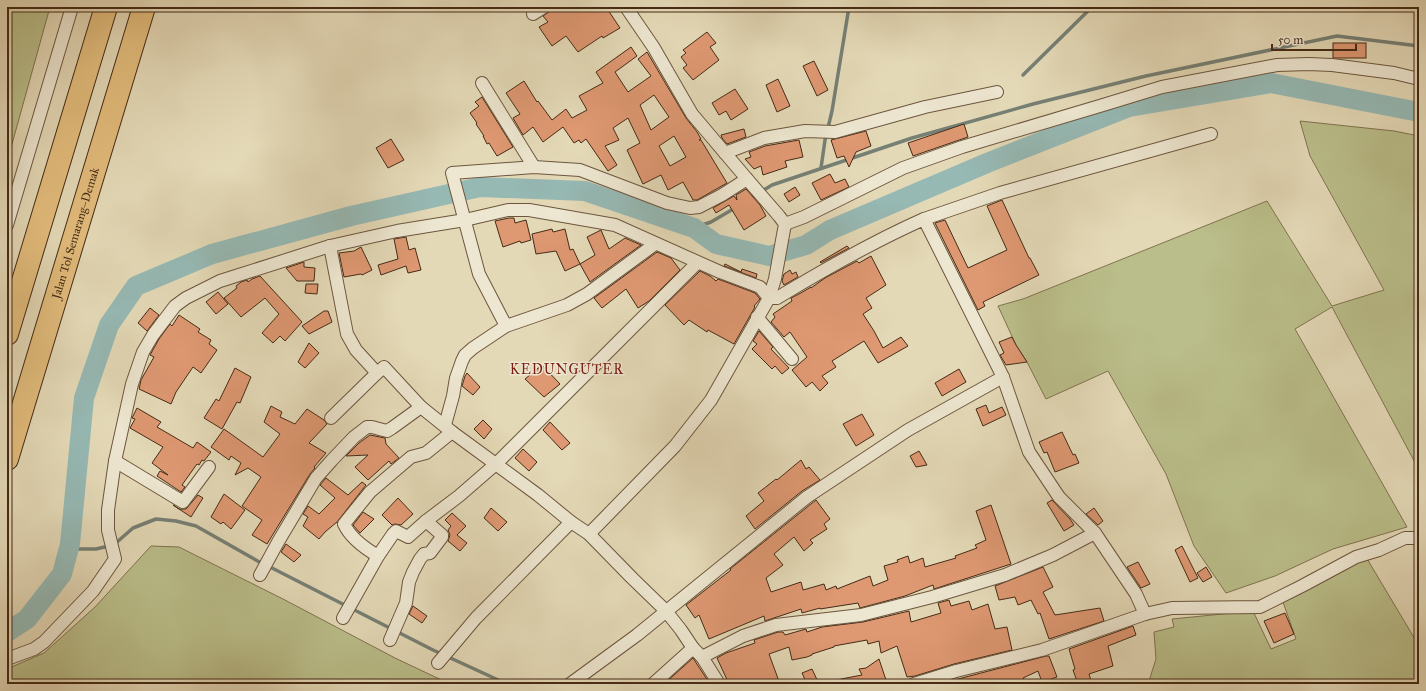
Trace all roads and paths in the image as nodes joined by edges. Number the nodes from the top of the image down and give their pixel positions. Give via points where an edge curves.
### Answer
1 (72, 7) edge
2 (106, 7) edge
3 (144, 7) edge
4 (544, 7) edge
5 (626, 7) edge
6 (533, 14) dead end
7 (1419, 79) edge
8 (482, 83) dead end
9 (997, 92) dead end
10 (1211, 134) dead end
11 (725, 153) junction
12 (534, 168) junction
13 (750, 183) junction
14 (464, 217) junction
15 (924, 219) junction
16 (7, 225) edge
17 (782, 225) junction
18 (655, 244) junction
19 (330, 246) junction
20 (697, 263) junction
21 (769, 298) junction
22 (758, 317) junction
23 (506, 326) junction
24 (7, 334) edge
25 (792, 359) dead end
26 (377, 373) junction
27 (1004, 377) junction
28 (421, 407) junction
29 (331, 418) dead end
30 (449, 428) junction
31 (7, 459) edge
32 (115, 461) junction
33 (497, 463) junction
34 (209, 467) dead end
35 (426, 521) junction
36 (571, 522) junction
37 (1095, 533) junction
38 (589, 534) junction
39 (1419, 538) edge
40 (378, 556) junction
41 (260, 575) dead end
42 (347, 611) dead end
43 (666, 611) junction
44 (1145, 614) junction
45 (392, 633) dead end
46 (693, 648) junction
47 (702, 657) junction
48 (442, 658) dead end
49 (7, 659) edge
50 (570, 684) edge
51 (653, 684) edge
52 (719, 684) edge
53 (914, 684) edge

1 - 16 street
2 - 24 highway
3 - 31 highway, Jalan Tol Semarang–Demak
4 - 6 street
5 - 11 street via 654,48 692,114
7 - 17 street via 1394,73 1309,64 1277,65 1162,87 962,147 903,168 804,217
8 - 12 street
9 - 11 street via 925,107 835,132 805,131 764,138
10 - 15 street via 1000,193
11 - 13 street
12 - 13 street via 580,170 667,203 690,208 698,207
12 - 14 street via 452,174
13 - 17 street
14 - 18 street via 508,210 528,210 615,225
14 - 19 street
14 - 23 street via 479,274
15 - 21 street via 886,235 777,298
15 - 27 street
17 - 21 street via 775,279
18 - 20 street
18 - 23 street via 587,294 567,305
19 - 26 street via 347,334 356,350
19 - 32 street via 220,281 186,298 176,306 143,352 132,384
20 - 21 street via 760,287
20 - 33 street
21 - 22 street
22 - 25 street
22 - 38 street via 711,400 675,446
23 - 30 street via 465,355 456,378
26 - 28 street via 384,367
26 - 29 street
27 - 37 street via 1030,452 1059,497
27 - 43 street via 908,430 807,497
28 - 30 street
28 - 41 street via 387,430 367,427 354,437 316,478
30 - 33 street
30 - 40 street via 426,453 411,458 370,492 344,524 368,550
32 - 34 street via 183,502
32 - 49 street via 108,510 108,530 115,559 93,591 44,642 34,649
33 - 35 street
33 - 36 street
35 - 40 street via 408,537 396,531
35 - 45 street via 442,535 442,538 430,553 424,554 416,564 409,582 406,603
36 - 38 street
36 - 48 street via 476,618
37 - 44 street via 1136,594
37 - 47 street via 1053,555 1004,575 862,615 776,625 743,636
38 - 43 street
39 - 44 street via 1405,538 1356,557 1260,607 1172,608
40 - 42 street
43 - 46 street
43 - 50 street
44 - 53 street via 1042,650 956,670
46 - 47 street
46 - 51 street
47 - 52 street

